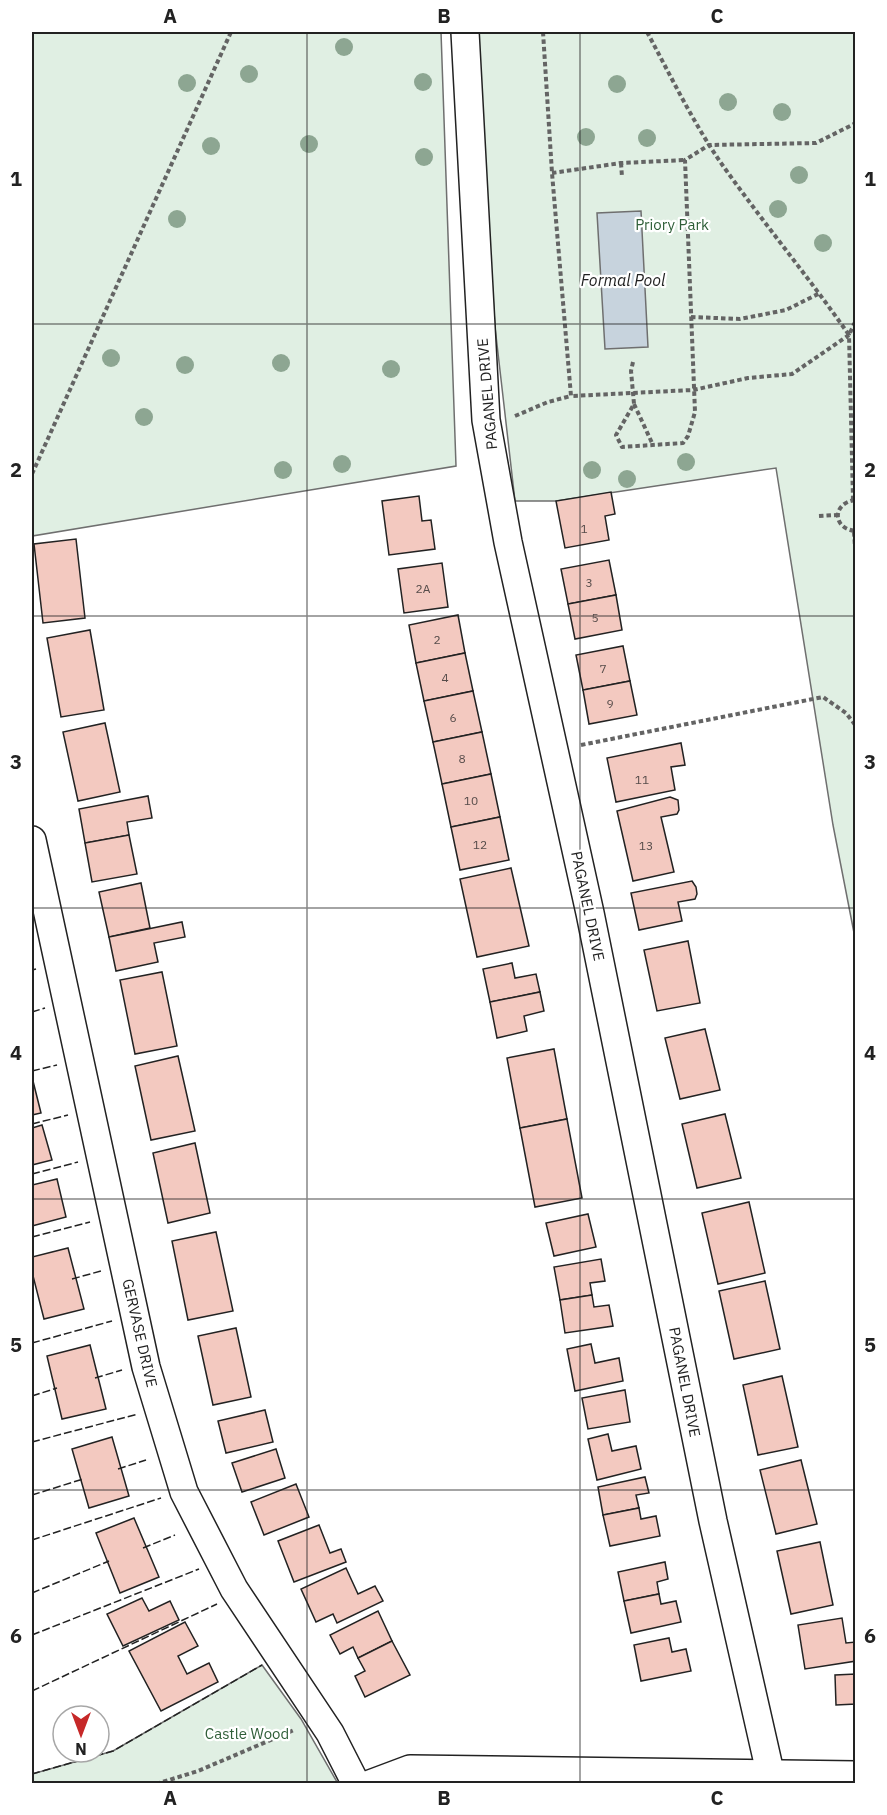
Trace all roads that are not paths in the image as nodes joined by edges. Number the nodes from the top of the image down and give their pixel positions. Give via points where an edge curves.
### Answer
1 (465, 32) edge
2 (32, 840) edge
3 (770, 1772) junction
4 (855, 1775) edge
5 (356, 1784) edge
6 (370, 1784) edge

1 - 3 street, PAGANEL DRIVE via 486,420 508,542 590,913 713,1521
2 - 5 street, GERVASE DRIVE via 146,1367 184,1492 234,1589 330,1733
3 - 4 street
3 - 6 street via 410,1769

